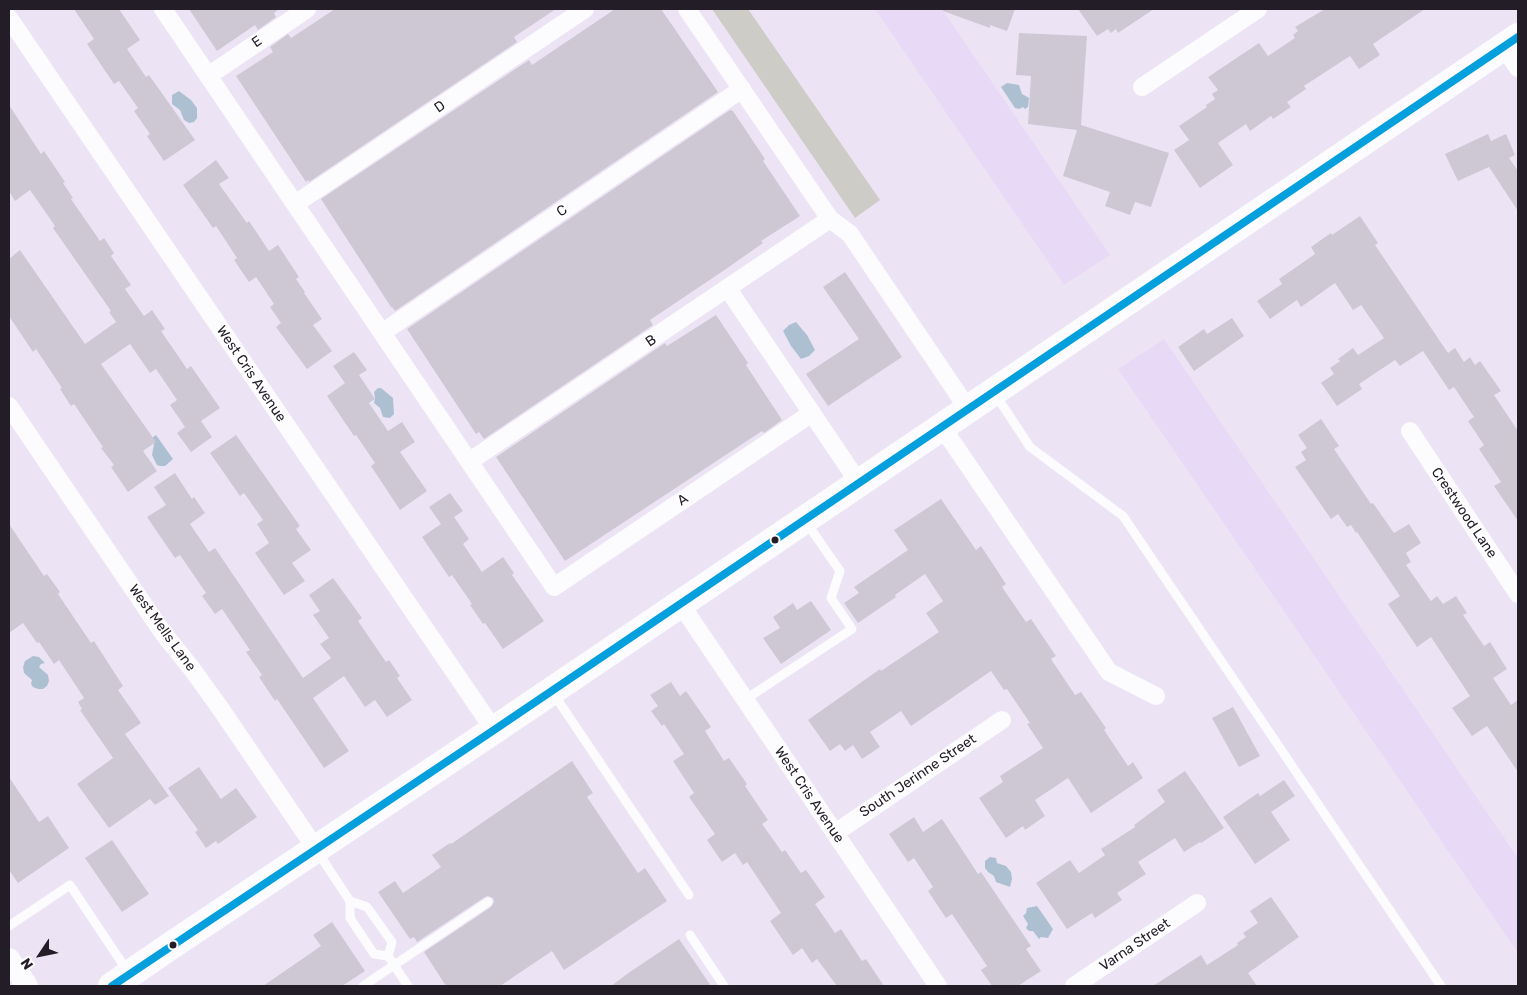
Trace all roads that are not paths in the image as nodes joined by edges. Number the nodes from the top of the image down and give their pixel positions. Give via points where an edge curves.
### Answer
1 (163, 9) edge
2 (307, 9) edge
3 (585, 9) edge
4 (687, 9) edge
5 (1258, 9) edge
6 (9, 18) edge
7 (1513, 51) edge
8 (208, 76) junction
9 (1142, 88) dead end
10 (742, 89) junction
11 (295, 204) junction
12 (830, 219) junction
13 (728, 290) junction
14 (383, 332) junction
15 (993, 392) junction
16 (9, 406) edge
17 (968, 409) junction
18 (812, 413) junction
19 (942, 427) junction
20 (1410, 431) dead end
21 (470, 461) junction
22 (859, 483) junction
23 (804, 520) junction
24 (1518, 594) edge
25 (680, 603) junction
26 (551, 691) junction
27 (1156, 696) dead end
28 (746, 699) junction
29 (1002, 720) dead end
30 (494, 730) junction
31 (835, 833) junction
32 (316, 850) junction
33 (689, 896) dead end
34 (350, 901) junction
35 (488, 902) dead end
36 (1197, 903) dead end
37 (9, 926) edge
38 (690, 935) dead end
39 (388, 956) junction
40 (9, 959) edge
41 (394, 965) junction
42 (121, 980) edge
43 (27, 986) edge
44 (363, 986) edge
45 (408, 986) edge
46 (724, 986) edge
47 (938, 986) edge
48 (1074, 986) edge
49 (1441, 986) edge

1 - 8 street
2 - 8 street, E
3 - 11 street, D
4 - 10 street
5 - 9 street
6 - 30 street, West Cris Avenue
7 - 15 main road
8 - 11 street
10 - 12 street
10 - 14 street, C
11 - 14 street
12 - 13 street, B
12 - 17 street via 850,234
13 - 18 street
13 - 21 street, B
14 - 21 street
15 - 17 main road
15 - 49 lane via 1030,446 1123,516
16 - 32 street, West Mells Lane via 162,633 218,705
17 - 19 main road
18 - 21 street, A via 554,587
18 - 22 street
19 - 22 main road
19 - 27 street via 1110,672
20 - 24 street, Crestwood Lane
22 - 23 main road
23 - 25 main road
23 - 28 lane via 840,571 831,598 852,629
25 - 26 main road
25 - 28 street, West Cris Avenue
26 - 30 main road
26 - 33 lane
28 - 31 street, West Cris Avenue
29 - 31 street, South Jerinne Street
30 - 32 main road
31 - 47 street, West Cris Avenue
32 - 34 lane
32 - 42 main road
34 - 39 lane via 350,918 374,954
34 - 39 lane via 367,907 392,942
35 - 41 lane
36 - 48 street, Varna Street
37 - 42 lane via 70,885
38 - 46 lane
39 - 41 lane
40 - 43 street
41 - 44 lane
41 - 45 lane

